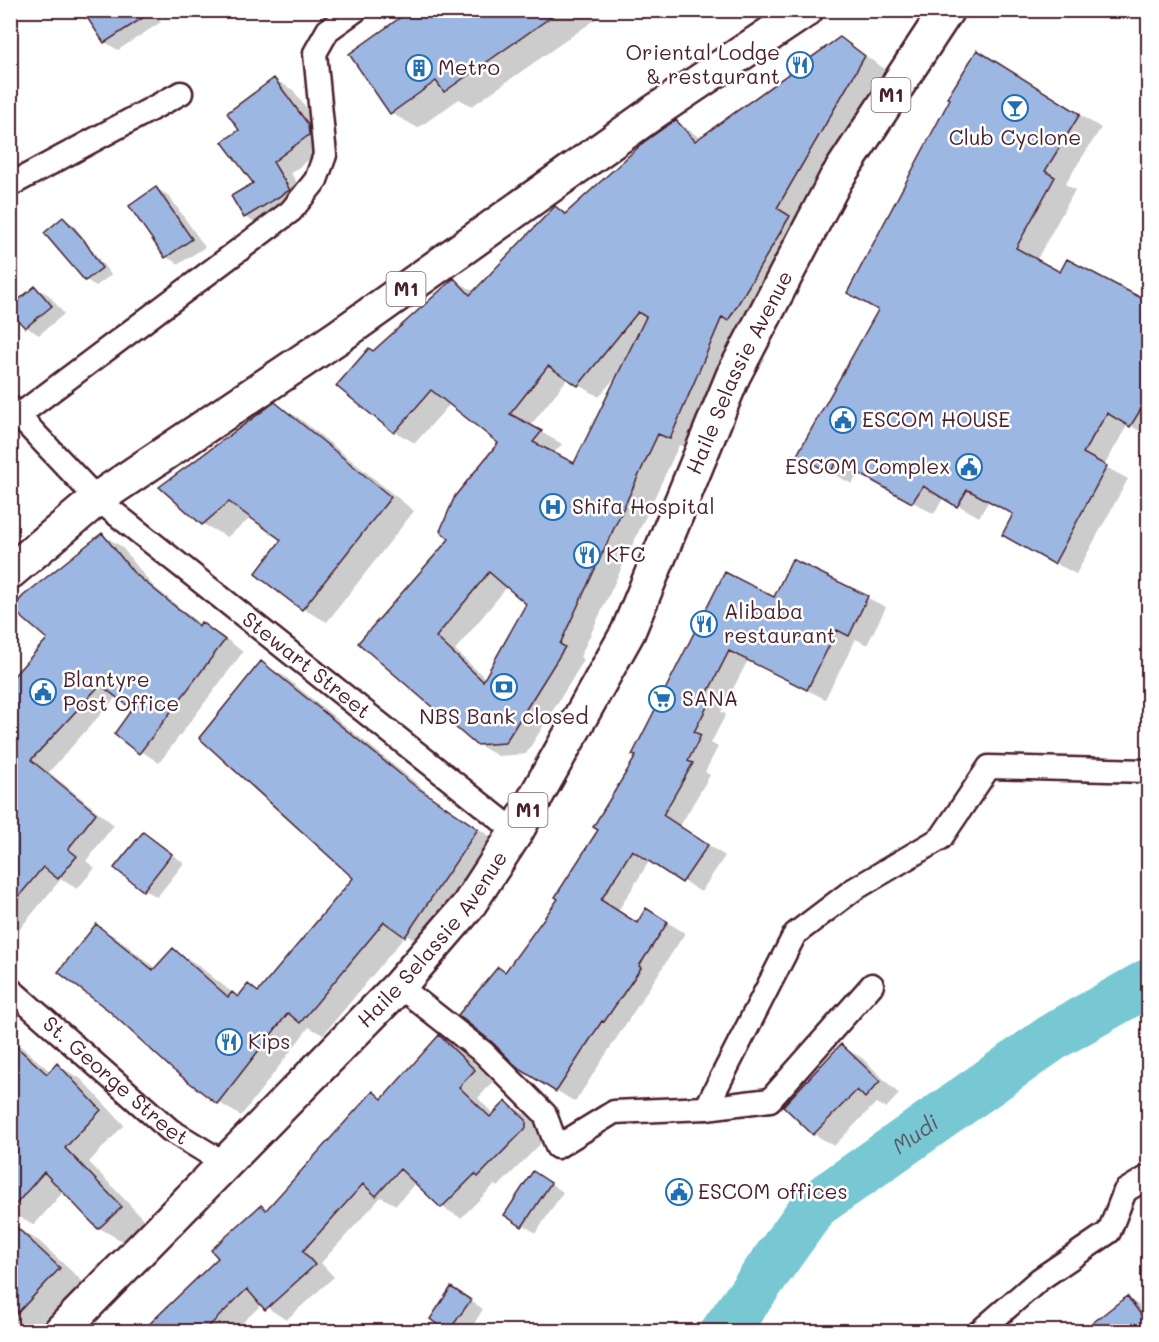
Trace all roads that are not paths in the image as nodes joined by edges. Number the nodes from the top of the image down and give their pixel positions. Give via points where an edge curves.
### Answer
1 (356, 10) edge
2 (806, 10) edge
3 (947, 10) edge
4 (181, 93) dead end
5 (10, 185) edge
6 (14, 412) edge
7 (97, 499) junction
8 (10, 572) edge
9 (1149, 771) edge
10 (516, 832) junction
11 (872, 985) dead end
12 (399, 986) junction
13 (10, 989) edge
14 (706, 1108) junction
15 (226, 1164) junction
16 (1149, 1177) edge
17 (60, 1332) edge
18 (979, 1332) edge

1 - 6 street via 328,30 315,53 325,155 316,180 291,211
2 - 7 highway, M1 via 654,112 338,337
3 - 10 highway, Haile Selassie Avenue / M1 via 836,179 734,376 628,632
4 - 5 street
6 - 7 street, Stewart Street
7 - 8 highway, M1
7 - 10 street, Stewart Street
9 - 14 street via 989,767 941,838 853,890 795,934
10 - 12 highway, Haile Selassie Avenue / M1 via 468,906
11 - 14 street via 770,1100
12 - 14 street via 484,1053 545,1114 557,1147 614,1112
12 - 15 highway, Haile Selassie Avenue / M1
13 - 15 street, St. George Street via 170,1130
15 - 17 highway, Haile Selassie Avenue / M1
16 - 18 street via 1125,1191 1109,1232 1041,1279

